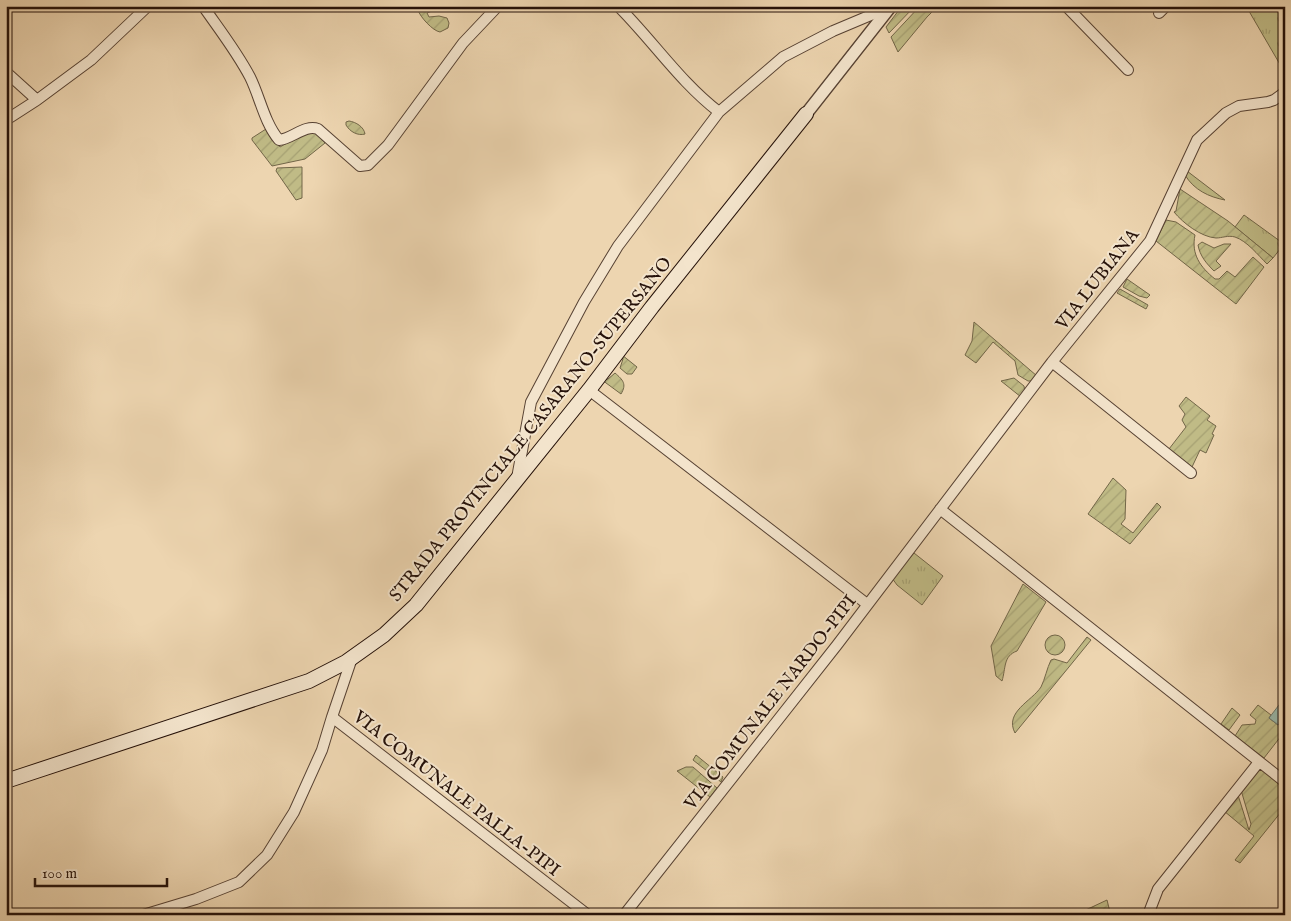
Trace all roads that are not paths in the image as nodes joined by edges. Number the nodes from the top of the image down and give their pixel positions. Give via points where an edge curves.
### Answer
1 (148, 6) edge
2 (203, 6) edge
3 (498, 6) edge
4 (618, 6) edge
5 (891, 6) edge
6 (1066, 6) edge
7 (1128, 70) dead end
8 (6, 72) edge
9 (1285, 92) edge
10 (37, 100) junction
11 (719, 112) junction
12 (806, 114) joint
13 (6, 120) edge
14 (1052, 362) junction
15 (589, 390) junction
16 (1191, 472) dead end
17 (516, 479) junction
18 (940, 509) junction
19 (867, 604) junction
20 (352, 658) junction
21 (332, 717) junction
22 (1260, 762) junction
23 (6, 780) edge
24 (1285, 782) edge
25 (143, 915) edge
26 (588, 915) edge
27 (624, 915) edge
28 (1148, 915) edge

1 - 10 street via 91,60
2 - 3 street via 238,55 277,138 285,139 306,129 318,129 360,166 371,162 388,145 463,43
4 - 11 street via 674,71
5 - 11 street via 782,57
5 - 12 street
6 - 7 street
8 - 10 street
9 - 14 street, VIA LUBIANA via 1274,100 1239,106 1226,113 1197,140 1150,241
10 - 13 street
11 - 17 street via 618,246 584,302 531,402
12 - 15 main road, STRADA PROVINCIALE CASARANO-SUPERSANO
14 - 16 street
14 - 18 street, VIA LUBIANA
15 - 17 main road, STRADA PROVINCIALE CASARANO-SUPERSANO
15 - 19 street
17 - 20 main road, STRADA PROVINCIALE CASARANO-SUPERSANO via 416,605 384,635
18 - 19 street, VIA COMUNALE NARDO-PIPI
18 - 22 street
19 - 27 street, VIA COMUNALE NARDO-PIPI
20 - 21 street, VIA COMUNALE PALLA-PIPI
20 - 23 main road, STRADA PROVINCIALE CASARANO-SUPERSANO via 309,681
21 - 25 street via 322,750 294,812 267,855 239,882
21 - 26 street, VIA COMUNALE PALLA-PIPI
22 - 24 street
22 - 28 street via 1158,889

